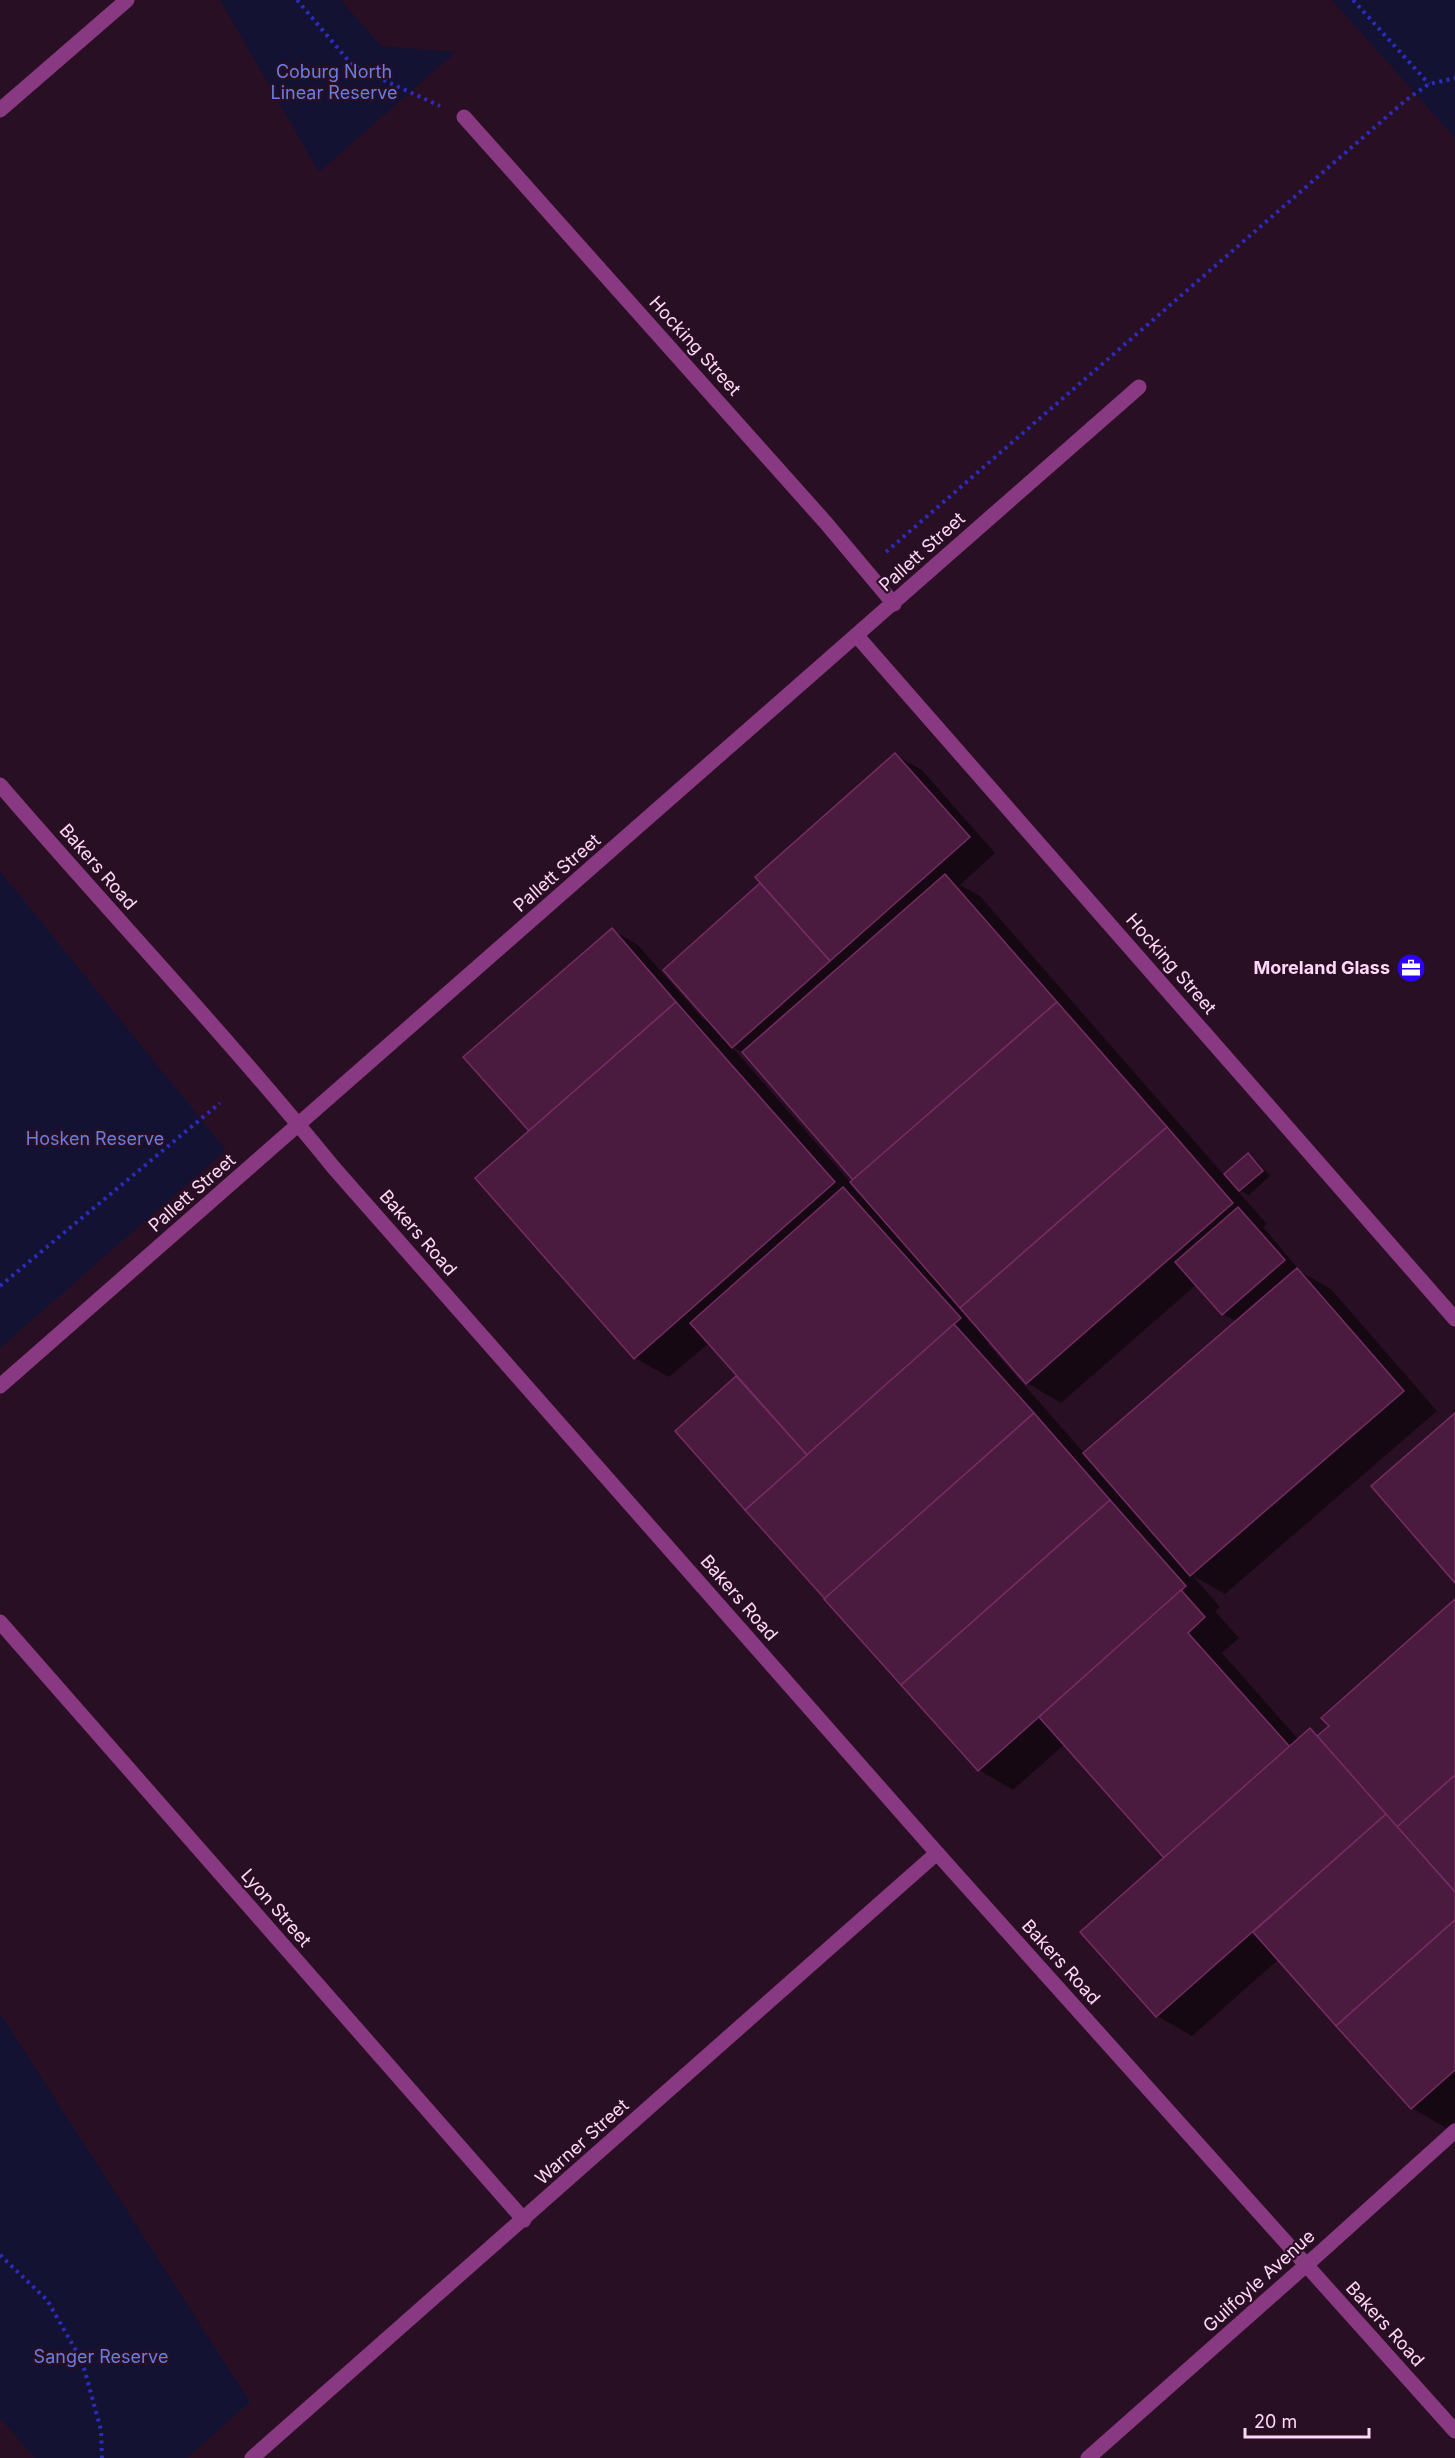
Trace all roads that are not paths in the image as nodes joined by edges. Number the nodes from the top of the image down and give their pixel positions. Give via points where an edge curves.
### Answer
1 (127, 0) edge
2 (0, 110) edge
3 (464, 117) road end
4 (1139, 387) dead end
5 (894, 604) junction
6 (857, 636) junction
7 (0, 784) edge
8 (299, 1125) junction
9 (1455, 1319) edge
10 (0, 1386) edge
11 (0, 1622) edge
12 (937, 1853) junction
13 (1455, 2131) edge
14 (524, 2220) junction
15 (1307, 2265) junction
16 (1455, 2431) edge
17 (252, 2458) edge
18 (1088, 2458) edge

1 - 2 street
3 - 5 street, Hocking Street
4 - 5 street, Pallett Street
5 - 6 street, Pallett Street
6 - 8 street, Pallett Street
6 - 9 street, Hocking Street
7 - 8 street, Bakers Road
8 - 10 street, Pallett Street
8 - 12 street, Bakers Road
11 - 14 street, Lyon Street
12 - 14 street, Warner Street
12 - 15 street, Bakers Road
13 - 15 street, Guilfoyle Avenue
14 - 17 street, Warner Street
15 - 16 street, Bakers Road
15 - 18 street, Guilfoyle Avenue

